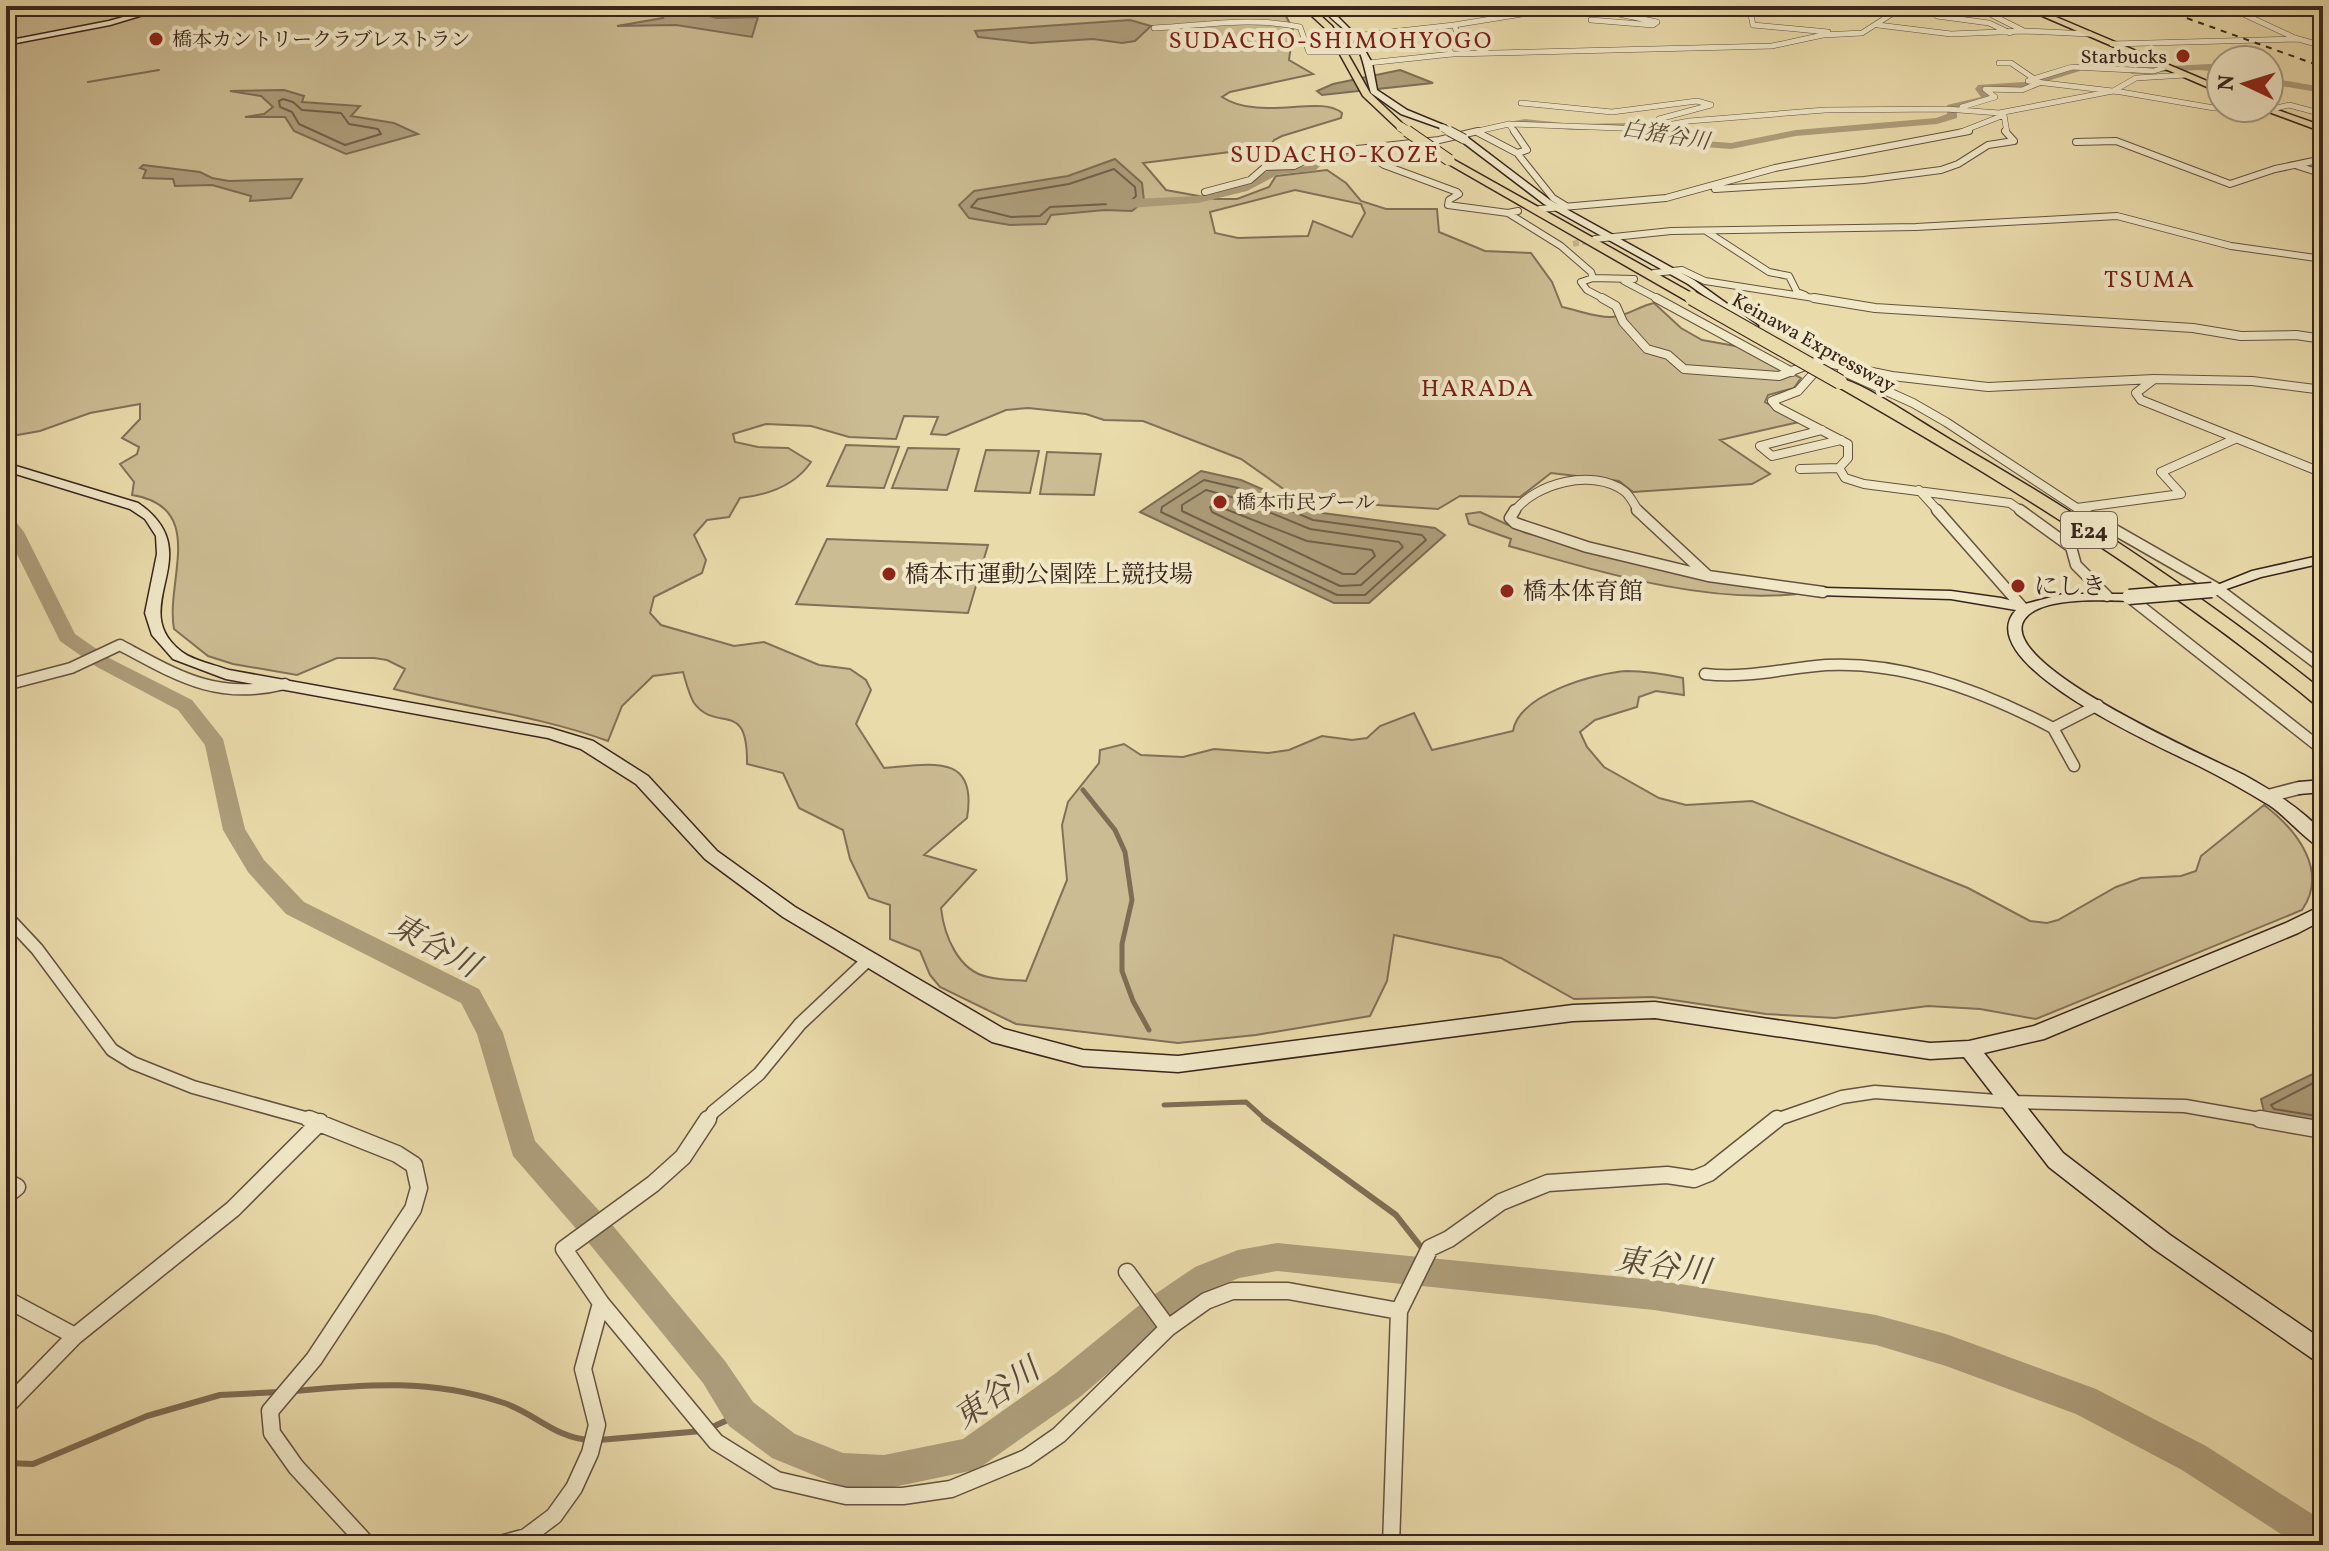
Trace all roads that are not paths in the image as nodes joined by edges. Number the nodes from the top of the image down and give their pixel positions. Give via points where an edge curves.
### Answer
1 (1305, 6) edge
2 (1324, 6) edge
3 (1529, 6) edge
4 (1642, 6) edge
5 (1762, 6) edge
6 (1932, 6) edge
7 (1974, 6) edge
8 (2023, 6) edge
9 (2226, 6) edge
10 (124, 9) dead end
11 (148, 9) edge
12 (1596, 13) junction
13 (1609, 13) junction
14 (1555, 15) junction
15 (1937, 16) dead end
16 (1594, 20) junction
17 (1917, 23) dead end
18 (1454, 25) junction
19 (1878, 25) junction
20 (39, 27) dead end
21 (1154, 28) dead end
22 (1926, 30) junction
23 (2024, 31) junction
24 (2011, 33) junction
25 (6, 34) edge
26 (1841, 34) junction
27 (2090, 34) junction
28 (1354, 36) junction
29 (2299, 39) junction
30 (6, 43) edge
31 (2112, 44) junction
32 (2323, 48) edge
33 (1361, 52) junction
34 (1452, 54) junction
35 (1368, 63) junction
36 (1999, 63) dead end
37 (2166, 67) junction
38 (2182, 73) junction
39 (2036, 81) junction
40 (2205, 83) edge
41 (2113, 91) junction
42 (1521, 103) dead end
43 (2285, 105) edge
44 (2205, 106) edge
45 (2029, 108) junction
46 (1952, 109) junction
47 (2323, 114) edge
48 (2004, 115) junction
49 (2285, 116) edge
50 (1509, 124) junction
51 (1652, 127) junction
52 (2323, 129) edge
53 (1476, 132) junction
54 (2076, 142) dead end
55 (1362, 151) junction
56 (1517, 153) junction
57 (2323, 159) edge
58 (2293, 165) junction
59 (2323, 174) edge
60 (1708, 188) junction
61 (1205, 192) dead end
62 (1561, 207) junction
63 (1540, 209) dead end
64 (1518, 211) dead end
65 (1508, 213) junction
66 (1705, 230) junction
67 (1610, 237) junction
68 (1595, 239) tunnel mouth
69 (1573, 244) tunnel mouth
70 (1561, 246) junction
71 (2323, 259) edge
72 (1671, 271) junction
73 (1654, 273) dead end
74 (1593, 278) junction
75 (1634, 279) dead end
76 (1624, 281) junction
77 (1811, 297) junction
78 (2323, 339) edge
79 (1778, 341) junction
80 (1747, 346) junction
81 (1826, 363) junction
82 (1792, 372) junction
83 (2154, 379) junction
84 (2323, 390) edge
85 (1822, 430) junction
86 (2235, 439) junction
87 (1841, 440) junction
88 (6, 467) edge
89 (1839, 468) junction
90 (1800, 469) dead end
91 (2323, 473) edge
92 (1919, 490) junction
93 (2077, 508) junction
94 (2323, 559) edge
95 (1708, 576) junction
96 (2215, 590) junction
97 (1823, 592) joint
98 (2107, 596) junction
99 (2129, 597) junction
100 (2023, 608) junction
101 (2323, 668) edge
102 (1705, 674) dead end
103 (285, 684) junction
104 (6, 685) edge
105 (2323, 701) edge
106 (2098, 705) junction
107 (2053, 728) junction
108 (2323, 750) edge
109 (2074, 766) dead end
110 (2323, 786) edge
111 (2299, 788) joint
112 (2268, 796) junction
113 (2323, 843) edge
114 (2323, 912) edge
115 (6, 916) edge
116 (869, 959) junction
117 (1969, 1049) junction
118 (2011, 1102) junction
119 (320, 1122) junction
120 (2323, 1130) edge
121 (6, 1181) edge
122 (6, 1196) edge
123 (1127, 1272) dead end
124 (6, 1299) edge
125 (601, 1303) junction
126 (1401, 1307) junction
127 (1166, 1326) junction
128 (75, 1336) junction
129 (2323, 1354) edge
130 (6, 1407) edge
131 (368, 1545) edge
132 (497, 1545) edge
133 (1391, 1545) edge

1 - 105 highway, Keinawa Expressway / E24, bridge via 1329,28 1366,94 1401,127 1449,160 2080,523 2233,629
2 - 28 street
3 - 14 street
4 - 13 street
5 - 26 street via 1751,15 1753,25
6 - 19 street via 1898,10
7 - 23 street
8 - 27 highway
9 - 29 street
10 - 11 street
11 - 30 street via 110,23
12 - 13 street
12 - 14 street
12 - 16 street
13 - 16 street via 1657,22
14 - 16 street
14 - 18 street
15 - 24 street via 1989,23
17 - 22 street
18 - 28 street
18 - 34 street via 1459,37 1447,47
19 - 22 street
19 - 26 street
20 - 25 street
21 - 33 street, bridge via 1285,22 1300,27 1309,52
22 - 24 street
23 - 24 street
23 - 27 street
26 - 34 street via 1757,47
27 - 31 highway
28 - 33 street
29 - 31 street
29 - 32 street
31 - 37 highway
33 - 35 street
34 - 35 street
35 - 62 street, bridge via 1370,83 1378,95 1464,139
36 - 39 street via 2011,63
37 - 38 highway
37 - 39 street via 2072,67
38 - 40 highway
38 - 41 street via 2136,78
39 - 41 street
39 - 46 street via 2022,90 1985,89 1993,98
41 - 44 street
41 - 45 street
42 - 51 street via 1612,112 1697,101 1711,105 1651,123
43 - 47 street
45 - 46 street via 1999,113
45 - 48 street
46 - 51 street via 1796,111
48 - 60 street via 1969,131 1775,168
48 - 60 street via 2004,130 2014,141 1981,147 1949,168 1864,180
49 - 52 highway
50 - 51 street
50 - 53 street
50 - 56 street via 1527,150
53 - 55 street
53 - 56 street
54 - 58 street via 2116,141 2230,184
55 - 61 street via 1321,153 1294,166 1265,167 1250,180
55 - 65 street via 1384,165 1457,192 1448,205
56 - 62 street
57 - 58 street
58 - 59 street
60 - 62 street via 1657,200
62 - 63 street
62 - 67 street
64 - 65 street
65 - 70 street
66 - 67 street
66 - 71 street via 1916,227 2117,216 2231,246
66 - 77 street via 1769,272 1789,276 1797,292
67 - 68 street
67 - 72 street
69 - 70 street
70 - 74 street
72 - 73 street
72 - 77 street
72 - 79 street
74 - 76 street
74 - 82 street via 1581,282 1583,286 1616,306 1647,349 1668,355 1678,367 1779,376
75 - 76 street
76 - 80 street
77 - 78 street via 1875,308
79 - 80 street
79 - 81 street
80 - 82 street
81 - 82 street
81 - 83 street via 1988,387
81 - 85 street via 1798,391 1772,401
81 - 93 street via 1924,409
83 - 84 street via 2252,381
83 - 86 street via 2136,393 2141,400
85 - 87 street
85 - 87 street via 1760,446 1772,456
86 - 91 street
86 - 93 street via 2161,472 2181,494
87 - 89 street via 1848,444 1848,458
88 - 103 street via 134,506 150,517 162,536 164,554 152,613 169,648 206,669
89 - 90 street
89 - 92 street via 1853,482
92 - 98 street via 2010,503 2071,547 2076,565
92 - 100 street
93 - 96 street
94 - 96 street
95 - 95 street via 1587,547 1510,518 1516,508 1553,484 1572,481 1621,489
95 - 97 street
96 - 99 street, bridge
96 - 101 street
97 - 100 street via 1972,597
98 - 99 street
98 - 100 street
99 - 108 street
100 - 106 street via 2013,633 2023,652 2062,685
102 - 107 street via 1732,679 1845,665 1893,671 1980,694
103 - 104 street via 252,693 219,692 120,645 77,666
103 - 116 street via 550,733 587,745 642,780 711,855 744,881
106 - 107 street
106 - 112 street
107 - 109 street
110 - 111 street
111 - 112 street
112 - 113 street
114 - 117 street via 2037,1033
115 - 119 street via 112,1050 193,1087
116 - 117 street via 999,1036 1083,1058 1178,1064 1573,1013 1655,1010 1930,1051
116 - 125 street via 800,1024 759,1074 713,1112 683,1157 564,1249
117 - 118 street
118 - 120 street via 2185,1106
118 - 126 street via 1875,1092 1842,1097 1774,1120 1709,1173 1694,1179 1651,1175 1548,1183 1501,1202 1428,1252
118 - 129 street via 2056,1160 2162,1242
119 - 128 street via 233,1209
119 - 131 street via 414,1165 419,1188 413,1209 368,1279 270,1411 272,1433 296,1467
121 - 122 street via 17,1187
123 - 127 street
124 - 128 street
125 - 127 street via 712,1437 777,1480 846,1496 951,1489 1026,1458 1059,1435
125 - 132 street via 583,1369 597,1430 590,1453 554,1516 526,1537
126 - 127 street via 1288,1291 1232,1291
126 - 133 street
128 - 130 street

